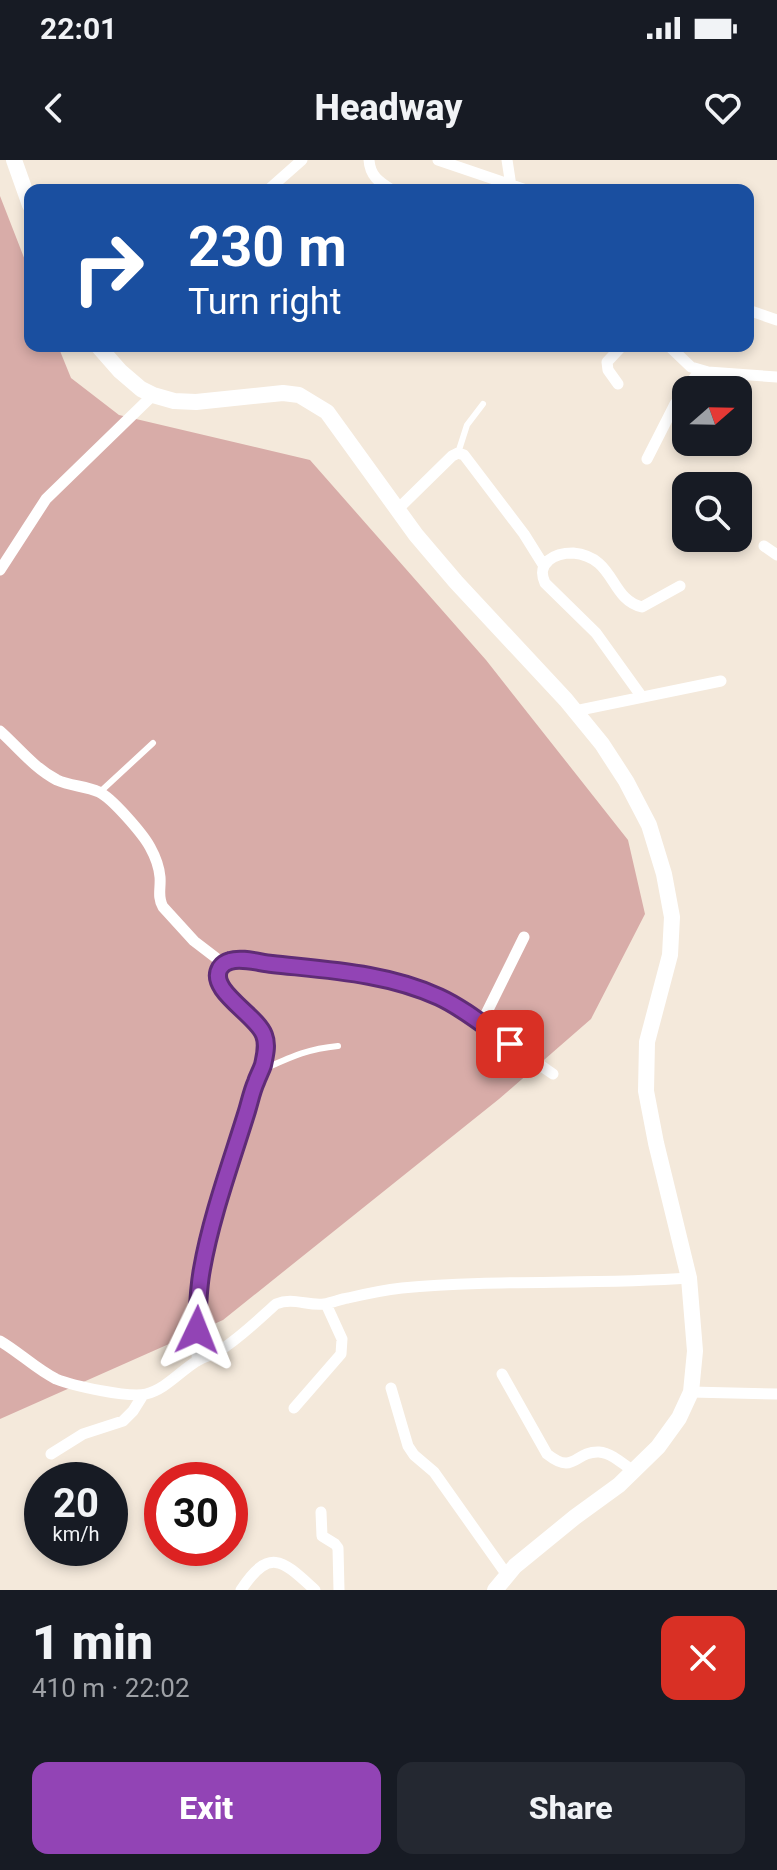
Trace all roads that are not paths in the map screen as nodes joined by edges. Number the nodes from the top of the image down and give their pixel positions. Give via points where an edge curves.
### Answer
1 (14, 160) edge
2 (302, 160) edge
3 (369, 160) edge
4 (438, 160) edge
5 (507, 160) edge
6 (275, 184) edge
7 (382, 184) edge
8 (505, 184) edge
9 (511, 184) edge
10 (24, 188) edge
11 (754, 312) edge
12 (777, 320) edge
13 (103, 352) edge
14 (615, 352) edge
15 (675, 352) edge
16 (700, 370) junction
17 (777, 377) edge
18 (618, 384) dead end
19 (153, 395) junction
20 (483, 404) dead end
21 (458, 453) junction
22 (647, 459) dead end
23 (397, 510) junction
24 (764, 546) dead end
25 (777, 555) edge
26 (544, 566) junction
27 (0, 570) edge
28 (680, 586) dead end
29 (721, 681) dead end
30 (642, 697) junction
31 (575, 711) junction
32 (0, 731) edge
33 (153, 743) dead end
34 (100, 792) junction
35 (524, 937) dead end
36 (224, 964) junction
37 (481, 1024) junction
38 (338, 1046) dead end
39 (262, 1070) junction
40 (553, 1074) dead end
41 (689, 1278) junction
42 (326, 1304) junction
43 (0, 1341) edge
44 (197, 1361) junction
45 (502, 1374) dead end
46 (391, 1388) dead end
47 (691, 1392) junction
48 (777, 1394) edge
49 (143, 1395) junction
50 (294, 1408) dead end
51 (51, 1454) dead end
52 (633, 1471) junction
53 (321, 1512) dead end
54 (507, 1575) junction
55 (241, 1590) edge
56 (315, 1590) edge
57 (339, 1590) edge
58 (495, 1590) edge

1 - 10 main road
2 - 6 street
3 - 7 street via 372,174
4 - 8 street
5 - 9 street
11 - 12 street
13 - 19 main road
14 - 18 street via 607,362
15 - 16 street
16 - 17 street
16 - 22 street via 675,404
19 - 23 main road via 196,402 299,395 327,412
19 - 27 street via 46,499
20 - 21 lane via 467,425
21 - 23 street
21 - 26 street
23 - 31 main road
24 - 25 street
26 - 28 street via 559,555 589,556 625,598 642,607
26 - 30 street via 545,583 596,633
29 - 30 street
30 - 31 street
31 - 41 main road via 626,781 649,825 664,874 672,917 670,955 647,1042 646,1091
32 - 34 street via 37,768 67,784
33 - 34 lane
34 - 36 street via 151,848 163,907
35 - 37 street
36 - 37 street via 236,960 413,986
36 - 39 street via 220,986 263,1031 267,1045
37 - 40 street
38 - 39 lane via 310,1049
39 - 44 street via 202,1268
41 - 42 street via 399,1288
41 - 47 main road via 695,1351
42 - 44 street via 276,1304 236,1339
42 - 50 street via 342,1339 341,1354
43 - 49 street via 59,1380
44 - 49 street
45 - 52 street via 547,1454 557,1462 567,1464 601,1452
46 - 54 street via 408,1446 434,1472
47 - 48 street
47 - 52 main road via 658,1447
49 - 51 street via 123,1421 83,1434
52 - 54 main road
53 - 57 street via 322,1536 340,1553
54 - 58 main road
55 - 56 street via 273,1561 283,1563

